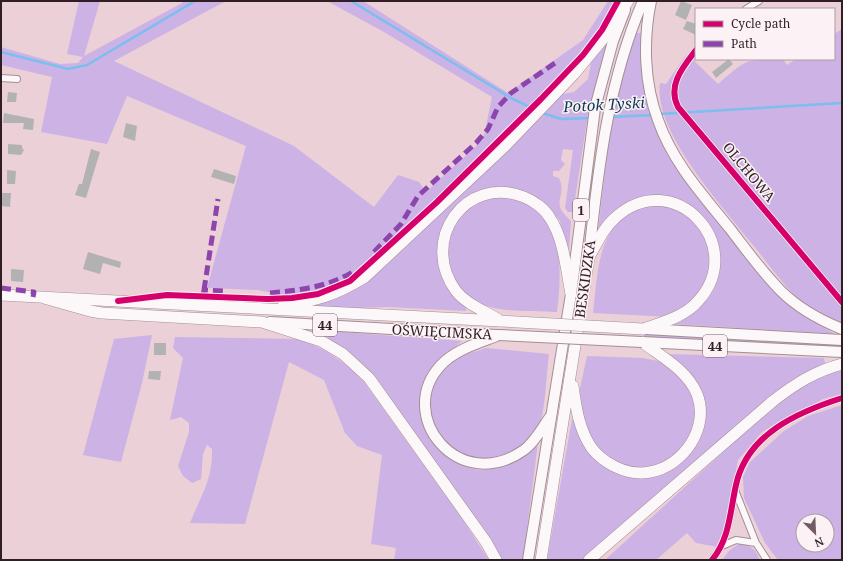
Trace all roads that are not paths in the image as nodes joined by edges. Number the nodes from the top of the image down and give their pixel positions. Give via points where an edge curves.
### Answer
1 (629, 1) edge
2 (643, 1) edge
3 (651, 1) edge
4 (759, 1) edge
5 (748, 8) edge
6 (695, 51) edge
7 (1, 78) edge
8 (17, 79) dead end
9 (589, 257) junction
10 (571, 294) junction
11 (1, 295) edge
12 (44, 298) junction
13 (842, 302) edge
14 (265, 310) junction
15 (501, 321) junction
16 (262, 322) junction
17 (643, 328) junction
18 (842, 329) edge
19 (500, 335) junction
20 (842, 340) edge
21 (642, 342) junction
22 (842, 352) edge
23 (842, 364) edge
24 (571, 375) junction
25 (842, 398) edge
26 (551, 415) junction
27 (735, 490) junction
28 (756, 543) junction
29 (722, 546) junction
30 (496, 560) edge
31 (528, 560) edge
32 (541, 560) edge
33 (589, 560) edge
34 (712, 560) edge
35 (767, 560) edge

1 - 10 main road, BESKIDZKA / 1 via 613,41 595,108
1 - 14 highway via 587,59 530,120 365,277 342,291 321,299
2 - 9 main road, BESKIDZKA / 1 via 626,45 609,108
3 - 18 main road via 646,33 651,96 669,146 683,170 781,291 804,309
4 - 5 street
6 - 13 street, OLCHOWA via 675,83 674,96 678,107
7 - 8 street
9 - 17 highway via 615,217 640,202 672,202 703,223 714,248 715,263 713,276 707,288 699,301 685,313
9 - 24 highway, BESKIDZKA / 1
10 - 15 highway via 559,234 550,216 533,201 512,193 497,192 477,197 452,218 444,238 444,263 456,291 467,301
10 - 26 main road, BESKIDZKA / 1
11 - 12 highway, OŚWIĘCIMSKA / 44
12 - 14 highway, OŚWIĘCIMSKA / 44
12 - 16 highway, OŚWIĘCIMSKA / 44 via 102,313
14 - 15 highway, OŚWIĘCIMSKA / 44
15 - 17 highway, OŚWIĘCIMSKA / 44, bridge
16 - 19 main road, OŚWIĘCIMSKA / 44
16 - 30 highway via 321,341 360,368 486,542
17 - 20 main road, OŚWIĘCIMSKA / 44
19 - 21 main road, OŚWIĘCIMSKA / 44, bridge
19 - 26 main road via 448,358 439,367 428,385 426,399 430,430 436,439 461,459 492,464 525,449
21 - 22 main road, OŚWIĘCIMSKA / 44
21 - 24 highway via 682,371 697,393 700,406 701,417 689,447 664,468 650,472 633,472 617,468 600,458 592,449 578,419
23 - 33 highway via 813,374 779,397
24 - 32 highway, BESKIDZKA / 1
25 - 27 street via 812,407 778,426 752,451 740,468
26 - 31 main road, BESKIDZKA / 1
27 - 28 street
27 - 29 street via 728,532
28 - 29 street via 736,540
28 - 35 street
29 - 34 street

